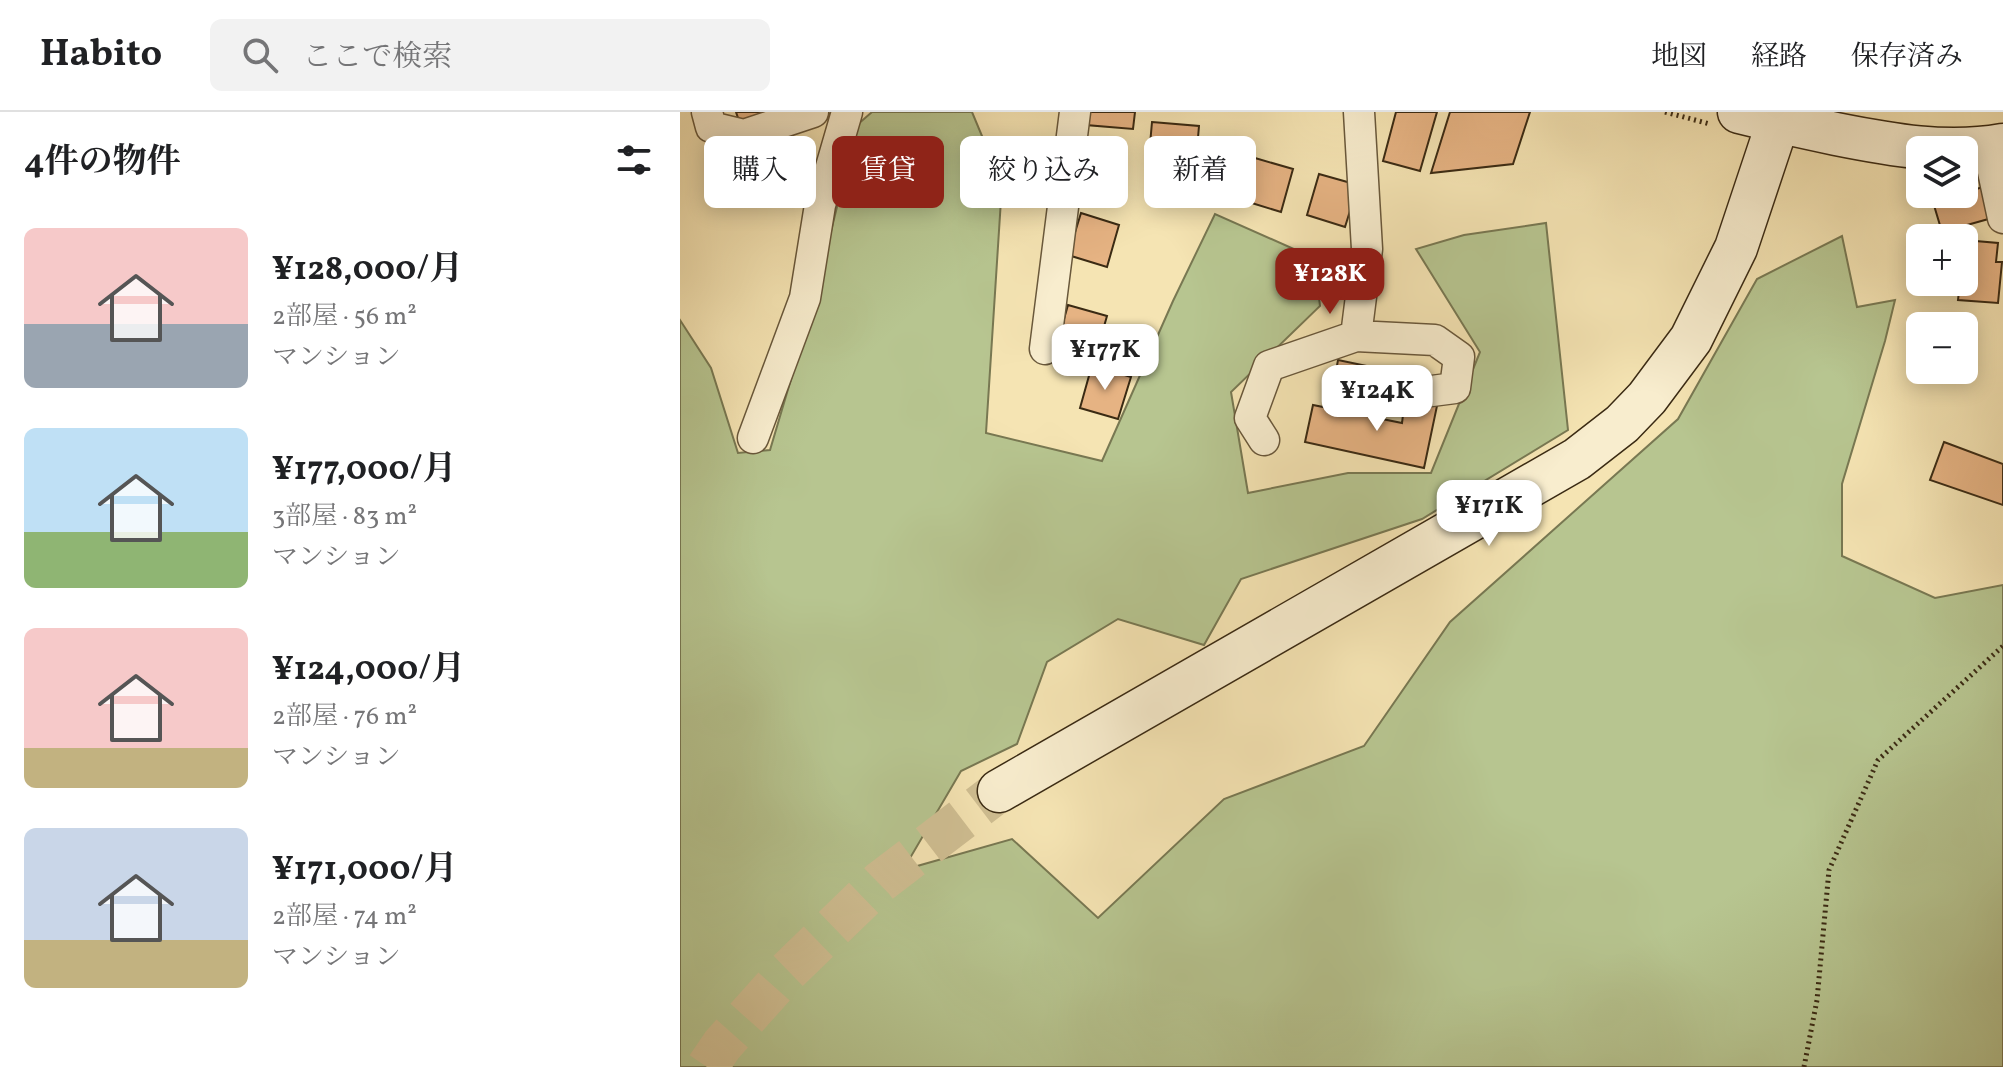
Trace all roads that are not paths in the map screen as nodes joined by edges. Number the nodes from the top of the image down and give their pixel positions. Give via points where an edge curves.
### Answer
1 (707, 112) edge
2 (813, 112) edge
3 (847, 112) edge
4 (1075, 112) edge
5 (1359, 112) edge
6 (1758, 117) edge
7 (1996, 146) edge
8 (2003, 218) edge
9 (1356, 336) junction
10 (1045, 349) dead end
11 (1424, 392) dead end
12 (753, 438) dead end
13 (1264, 440) dead end
14 (999, 791) tunnel mouth

1 - 2 street via 711,127 744,135
3 - 12 street via 820,205 805,298
4 - 10 street
5 - 9 street via 1367,249
6 - 7 street via 1938,150
6 - 14 street via 1736,248 1691,339 1622,424 1577,459
7 - 8 street
9 - 11 street via 1435,340 1459,357 1455,388
9 - 13 street via 1269,366 1250,418

